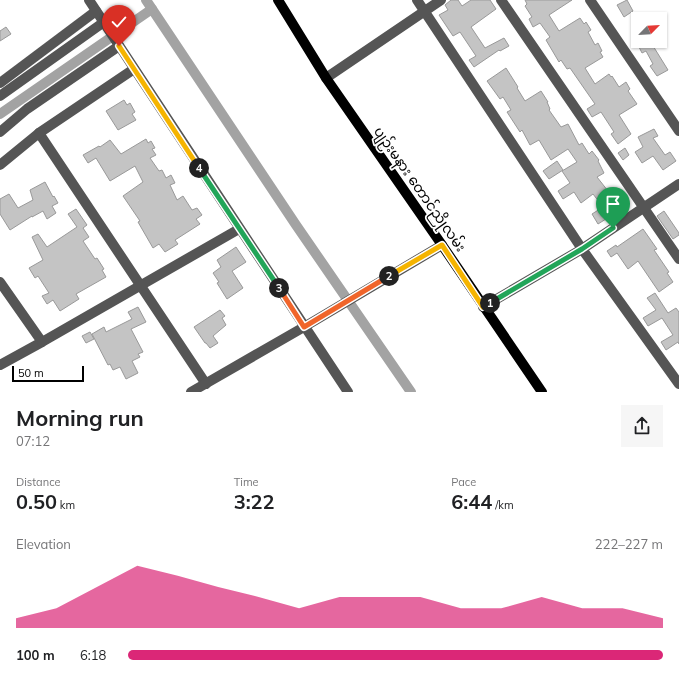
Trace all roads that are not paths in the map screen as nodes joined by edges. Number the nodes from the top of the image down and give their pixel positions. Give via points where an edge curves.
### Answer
1 (89, 0) edge
2 (278, 0) edge
3 (417, 0) edge
4 (441, 0) edge
5 (501, 0) edge
6 (590, 0) edge
7 (96, 11) junction
8 (425, 12) junction
9 (106, 26) junction
10 (118, 43) junction
11 (134, 69) junction
12 (326, 78) junction
13 (0, 83) edge
14 (0, 96) edge
15 (679, 131) edge
16 (0, 132) edge
17 (39, 133) junction
18 (0, 165) edge
19 (679, 184) edge
20 (644, 208) junction
21 (240, 229) junction
22 (442, 245) junction
23 (582, 249) junction
24 (679, 259) edge
25 (0, 282) edge
26 (141, 285) junction
27 (483, 307) junction
28 (304, 327) junction
29 (42, 342) junction
30 (0, 365) edge
31 (206, 384) junction
32 (679, 384) edge
33 (191, 392) edge
34 (348, 392) edge
35 (542, 392) edge

1 - 7 street
2 - 12 main road, ပျဉ်းမနား တောင်ညိုလမ်း
3 - 8 street
4 - 8 street
5 - 20 street
6 - 15 street
7 - 9 street
7 - 13 street
8 - 12 street
8 - 23 street
9 - 10 street
9 - 14 street
10 - 11 street
10 - 16 street via 27,109
11 - 17 street
11 - 21 street
12 - 22 main road, ပျဉ်းမနား တောင်ညိုလမ်း
17 - 18 street
17 - 26 street
19 - 20 street
20 - 23 street
20 - 24 street
21 - 26 street
21 - 28 street
22 - 27 main road, ပျဉ်းမနား တောင်ညိုလမ်း
22 - 28 street
23 - 27 street
23 - 32 street
25 - 29 street
26 - 29 street
26 - 31 street
27 - 35 main road, ပျဉ်းမနား တောင်ညိုလမ်း
28 - 31 street
28 - 34 street
29 - 30 street
31 - 33 street

